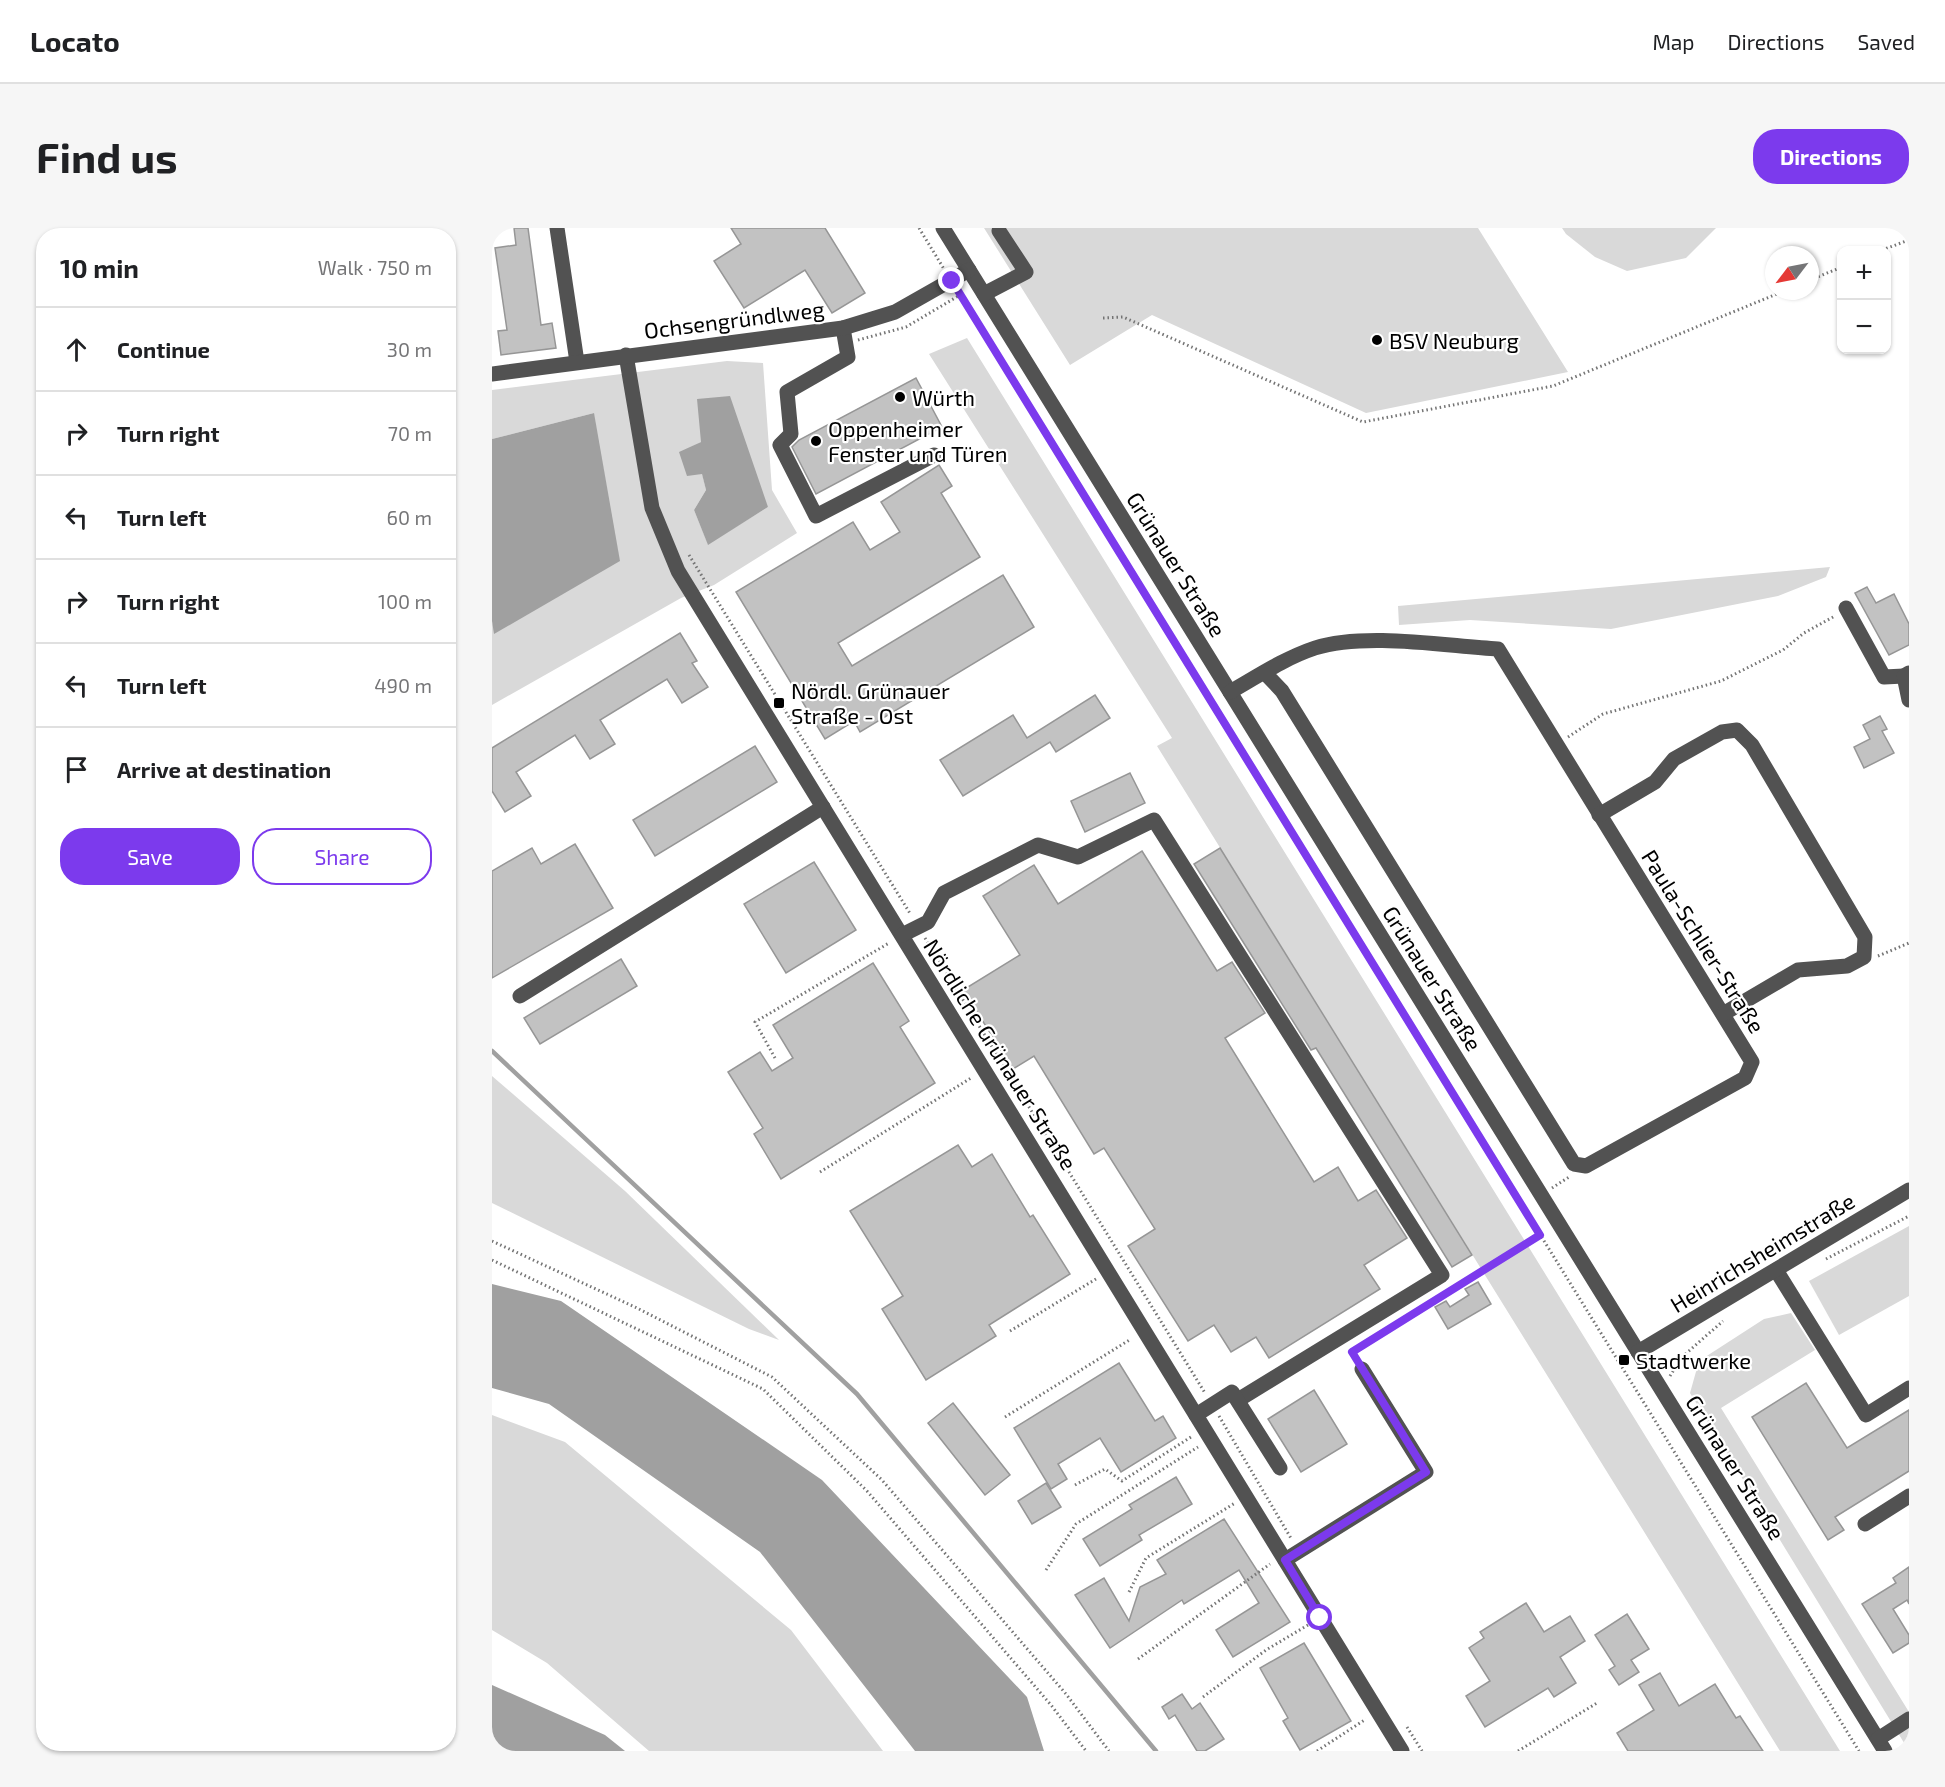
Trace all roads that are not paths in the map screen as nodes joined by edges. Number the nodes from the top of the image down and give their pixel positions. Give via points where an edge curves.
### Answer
1 (557, 228) edge
2 (943, 228) edge
3 (999, 231) dead end
4 (969, 270) junction
5 (984, 294) junction
6 (844, 336) junction
7 (626, 355) junction
8 (577, 362) junction
9 (492, 374) edge
10 (934, 454) dead end
11 (1846, 608) road end
12 (1264, 672) junction
13 (1906, 674) edge
14 (1230, 692) junction
15 (1909, 700) edge
16 (823, 807) junction
17 (1599, 815) junction
18 (902, 935) junction
19 (520, 996) dead end
20 (1723, 1014) junction
21 (1909, 1190) edge
22 (1776, 1270) junction
23 (1638, 1352) junction
24 (1362, 1369) road end
25 (1909, 1388) edge
26 (1238, 1400) junction
27 (1196, 1415) junction
28 (1280, 1468) dead end
29 (1909, 1496) edge
30 (1865, 1524) dead end
31 (1284, 1558) junction
32 (1909, 1719) edge
33 (1882, 1745) edge
34 (1402, 1751) edge

1 - 8 street
2 - 4 street, Grünauer Straße
3 - 5 street via 1026,272
4 - 5 street, Grünauer Straße
4 - 6 street, Ochsengründlweg
5 - 14 street, Grünauer Straße
6 - 7 street, Ochsengründlweg
6 - 10 street via 848,357 788,392 791,434 780,445 816,516
7 - 8 street, Ochsengründlweg
7 - 16 street, Nördliche Grünauer Straße via 652,508 678,571
8 - 9 street, Ochsengründlweg
11 - 13 street via 1884,677
12 - 14 street, Paula-Schlier-Straße
12 - 17 street, Paula-Schlier-Straße via 1318,647 1356,640 1498,649
12 - 20 street, Paula-Schlier-Straße via 1282,691 1574,1164 1586,1166 1745,1078 1752,1062
13 - 15 street
14 - 23 street, Grünauer Straße
16 - 18 street, Nördliche Grünauer Straße
16 - 19 street
17 - 20 street, Paula-Schlier-Straße
17 - 20 street via 1655,782 1674,759 1722,732 1737,730 1752,745 1864,937 1864,957 1847,966 1798,970
18 - 26 street via 928,922 944,893 1038,845 1077,857 1154,820 1442,1275
18 - 27 street, Nördliche Grünauer Straße
21 - 22 street, Heinrichsheimstraße
22 - 23 street, Heinrichsheimstraße
22 - 25 street via 1866,1415
23 - 33 street, Grünauer Straße
24 - 31 street via 1426,1472
26 - 27 street via 1232,1392
26 - 28 street
27 - 31 street, Nördliche Grünauer Straße
29 - 30 street
31 - 34 street, Nördliche Grünauer Straße
32 - 33 street

